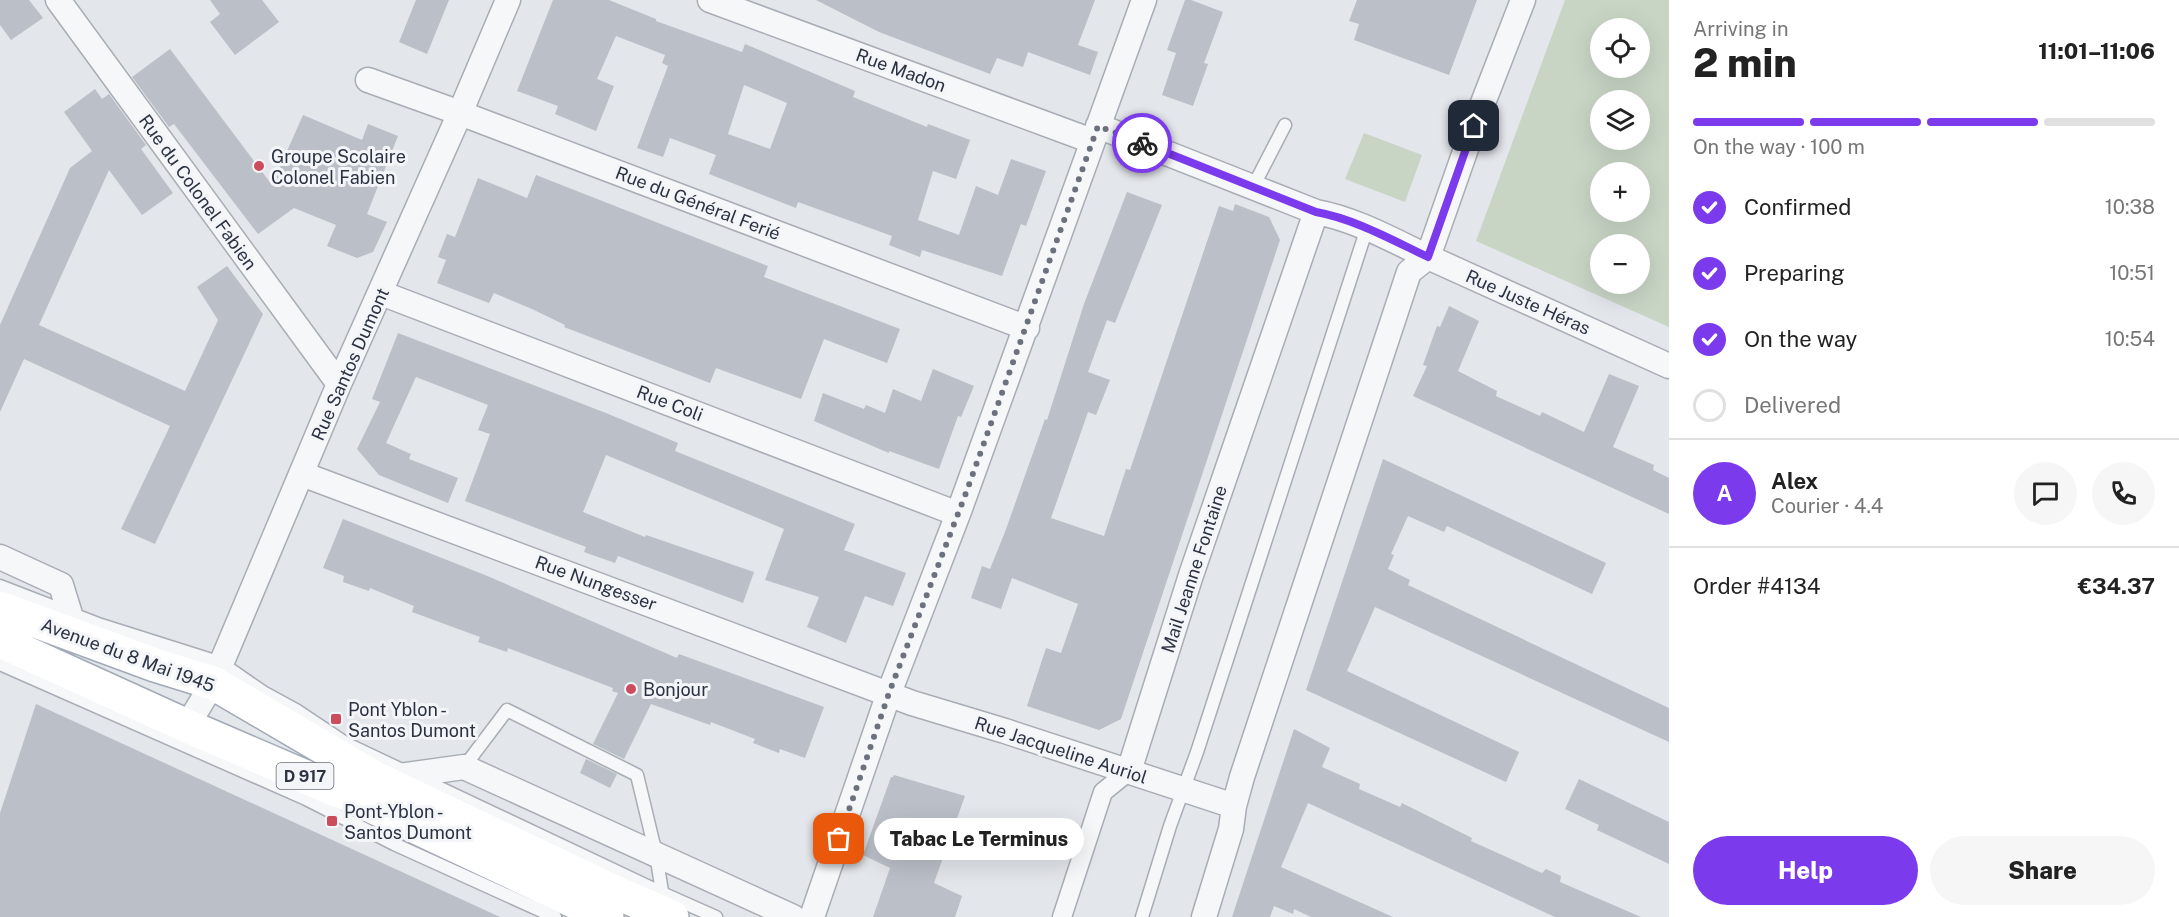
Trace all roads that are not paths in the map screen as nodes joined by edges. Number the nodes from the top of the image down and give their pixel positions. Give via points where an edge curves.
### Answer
1 (58, 0) edge
2 (508, 0) edge
3 (710, 0) edge
4 (1144, 0) edge
5 (1523, 0) edge
6 (368, 80) dead end
7 (460, 112) junction
8 (1285, 125) dead end
9 (1095, 133) junction
10 (1253, 187) junction
11 (1316, 212) junction
12 (1367, 228) junction
13 (1428, 257) junction
14 (381, 293) junction
15 (1027, 328) junction
16 (1669, 366) edge
17 (339, 384) junction
18 (302, 474) junction
19 (958, 514) junction
20 (0, 557) edge
21 (0, 586) edge
22 (0, 608) edge
23 (73, 625) junction
24 (0, 641) edge
25 (0, 664) edge
26 (217, 673) junction
27 (889, 693) junction
28 (188, 726) junction
29 (464, 767) junction
30 (1129, 771) junction
31 (413, 774) junction
32 (377, 779) junction
33 (1183, 789) junction
34 (1234, 806) junction
35 (656, 854) junction
36 (667, 908) edge
37 (555, 917) edge
38 (607, 917) edge
39 (716, 917) edge
40 (793, 917) edge
41 (812, 917) edge
42 (1062, 917) edge
43 (1142, 917) edge
44 (1204, 917) edge

1 - 17 street, Rue du Colonel Fabien
2 - 7 street, Rue Santos Dumont
3 - 9 street, Rue Madon
4 - 9 street
5 - 13 street
6 - 7 street, Rue du Général Ferié
7 - 14 street, Rue Santos Dumont
7 - 15 street, Rue du Général Ferié
8 - 10 lane
9 - 10 street, Rue Madon
9 - 15 street
10 - 11 street, Rue Juste Héras
11 - 12 street, Rue Juste Héras
11 - 30 street, Mail Jeanne Fontaine via 1195,564
12 - 13 street, Rue Juste Héras
12 - 33 lane
13 - 16 street, Rue Juste Héras
13 - 34 street via 1409,272 1402,291
14 - 17 street, Rue Santos Dumont
14 - 19 street, Rue Coli
15 - 19 street
17 - 18 street, Rue Santos Dumont
18 - 26 street, Rue Santos Dumont
18 - 27 street, Rue Nungesser
19 - 27 street
20 - 23 street via 61,585
21 - 23 lane
22 - 23 main road, Avenue du 8 Mai 1945 / D 917
23 - 26 main road, Avenue du 8 Mai 1945 / D 917 via 155,666
24 - 28 main road, Avenue du 8 Mai 1945 / D 917
25 - 37 lane via 306,799
26 - 28 street, Rue Santos Dumont
26 - 31 lane via 263,692 347,744
26 - 32 main road, Avenue du 8 Mai 1945 / D 917
27 - 30 street, Rue Jacqueline Auriol
27 - 41 street
28 - 38 main road, Avenue du 8 Mai 1945 / D 917 via 350,796
29 - 31 street
29 - 35 street
29 - 35 lane via 507,710 637,775
30 - 33 street, Rue Jacqueline Auriol
30 - 42 street via 1103,792
31 - 32 street
31 - 36 lane
32 - 36 main road, Avenue du 8 Mai 1945 / D 917 via 606,888
33 - 34 street, Rue Jacqueline Auriol
33 - 43 lane
34 - 44 street via 1231,829
35 - 36 lane
35 - 40 street
36 - 39 lane

